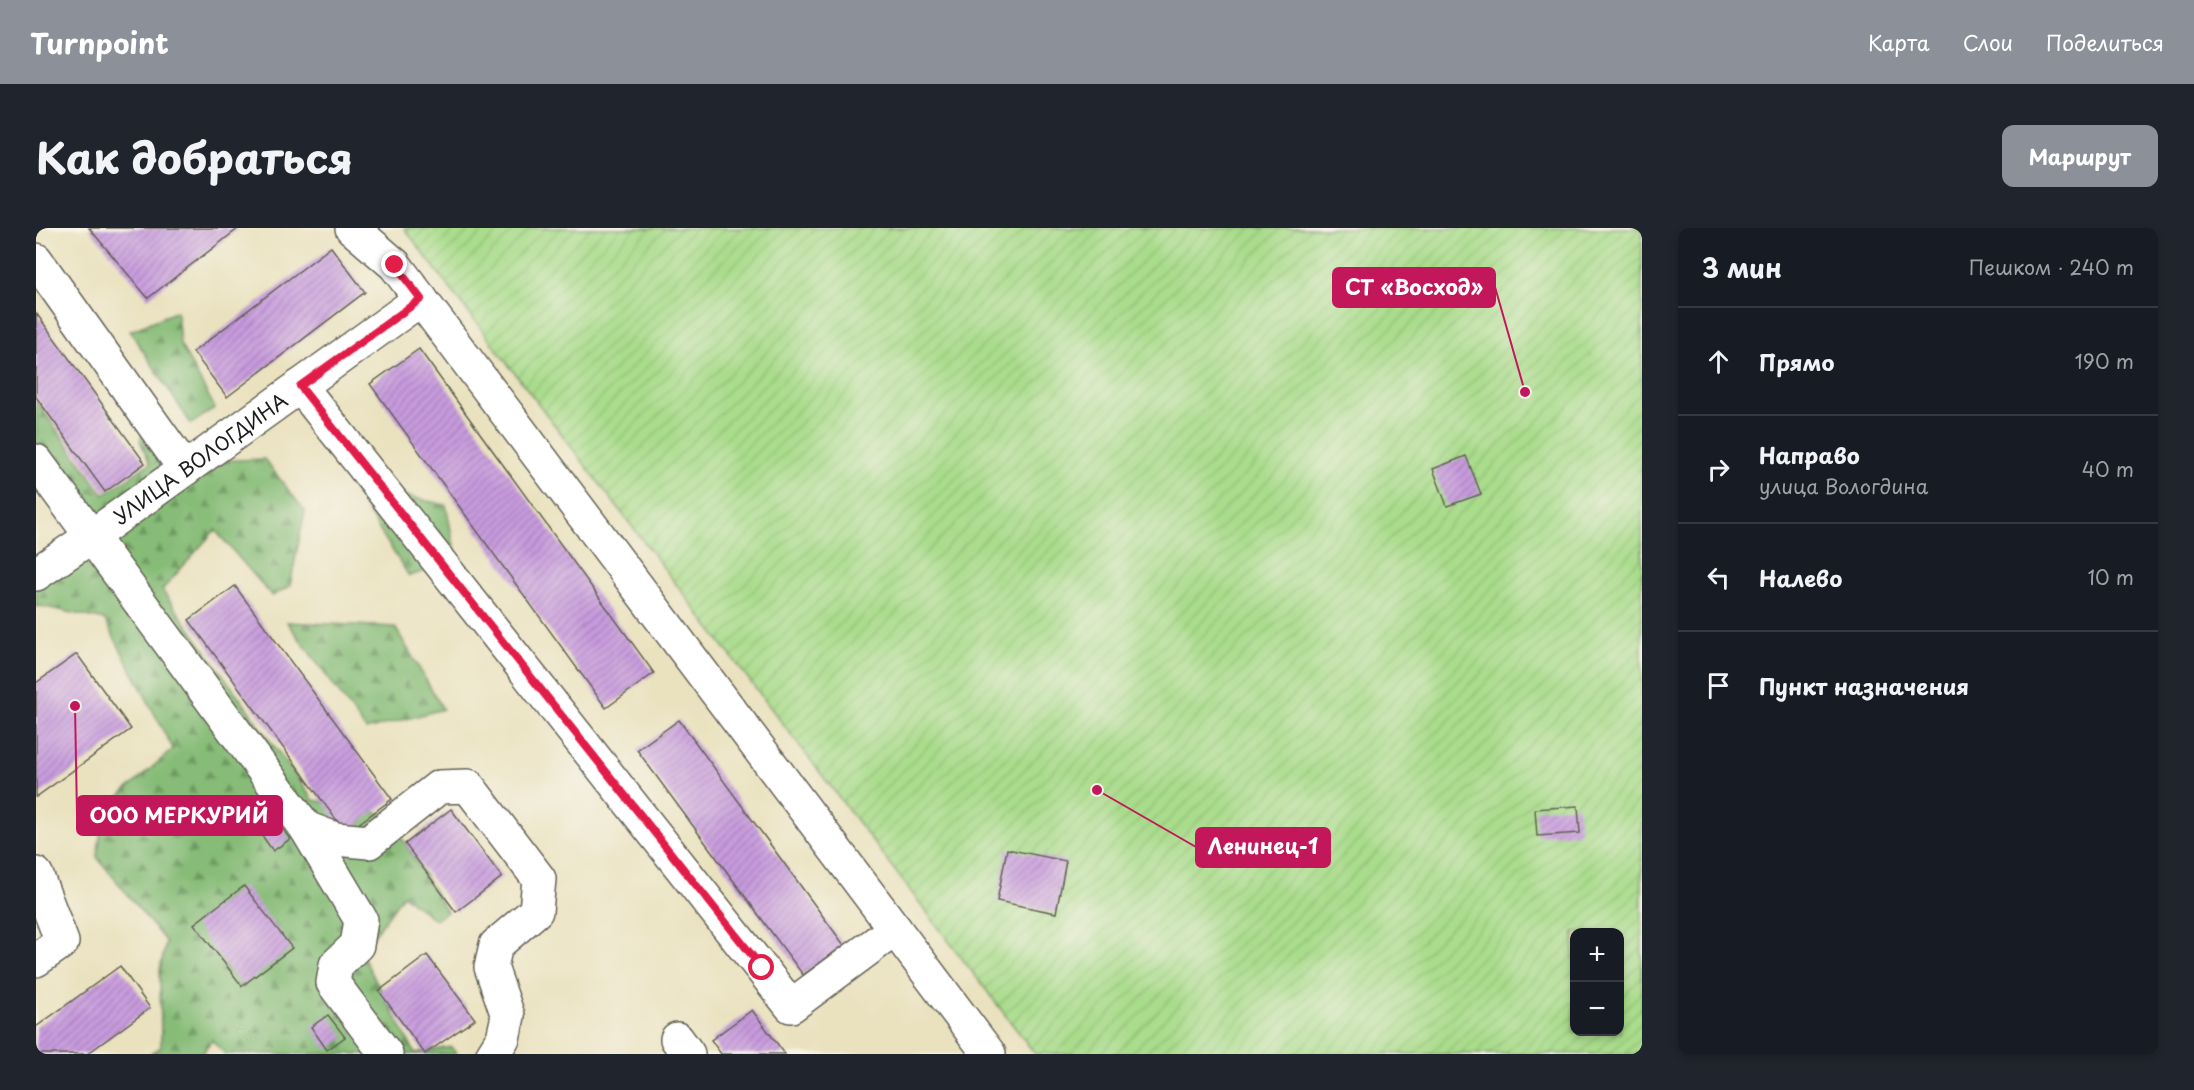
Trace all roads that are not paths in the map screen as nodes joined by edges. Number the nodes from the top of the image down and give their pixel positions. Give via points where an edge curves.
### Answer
1 (352, 228) edge
2 (36, 260) edge
3 (421, 299) junction
4 (300, 386) junction
5 (36, 461) edge
6 (185, 469) junction
7 (92, 536) junction
8 (36, 574) edge
9 (306, 828) junction
10 (36, 873) edge
11 (895, 929) junction
12 (36, 960) edge
13 (386, 1054) edge
14 (493, 1054) edge
15 (989, 1054) edge

1 - 3 street via 395,265
2 - 6 street
3 - 4 street, УЛИЦА ВОЛОГДИНА
3 - 11 street
4 - 6 street, УЛИЦА ВОЛОГДИНА
4 - 11 street via 791,1006
5 - 7 street
6 - 7 street, УЛИЦА ВОЛОГДИНА
7 - 8 street, УЛИЦА ВОЛОГДИНА
7 - 9 street
9 - 13 street via 361,920 357,945 336,965 333,983
9 - 14 street via 335,839 369,842 440,787 468,786 539,879 536,911 496,945 491,967 508,1016 503,1038
10 - 12 street via 62,942
11 - 15 street

